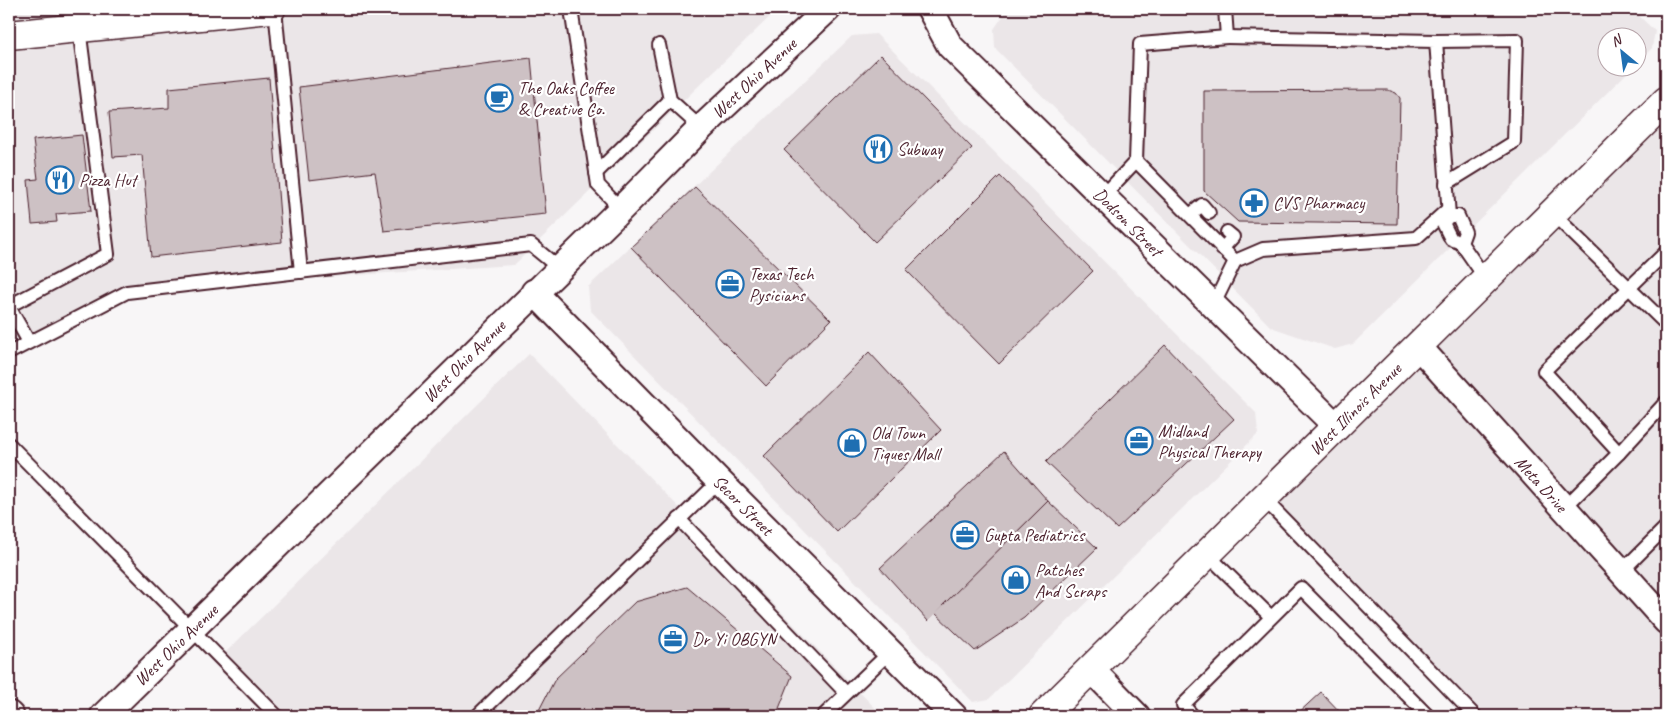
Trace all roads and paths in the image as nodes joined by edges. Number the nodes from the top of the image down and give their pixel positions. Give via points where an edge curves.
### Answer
1 (273, 9) edge
2 (571, 9) edge
3 (828, 9) edge
4 (930, 9) edge
5 (1225, 9) edge
6 (79, 28) junction
7 (9, 35) edge
8 (1227, 37) junction
9 (1436, 40) junction
10 (659, 46) dead end
11 (670, 100) junction
12 (1666, 101) edge
13 (701, 128) junction
14 (1136, 161) junction
15 (596, 173) junction
16 (1446, 184) junction
17 (1103, 196) junction
18 (621, 209) junction
19 (1209, 213) dead end
20 (1448, 213) junction
21 (1552, 213) junction
22 (1190, 215) junction
23 (1227, 232) dead end
24 (1222, 249) junction
25 (1666, 252) edge
26 (1235, 262) junction
27 (559, 268) junction
28 (301, 272) junction
29 (1486, 279) junction
30 (1629, 288) junction
31 (534, 292) junction
32 (9, 306) edge
33 (1213, 306) junction
34 (1666, 324) edge
35 (29, 342) junction
36 (1418, 346) junction
37 (9, 353) edge
38 (1666, 402) edge
39 (1337, 427) junction
40 (9, 444) edge
41 (1619, 453) junction
42 (719, 481) junction
43 (1264, 499) junction
44 (1564, 508) junction
45 (679, 519) junction
46 (1666, 527) edge
47 (1208, 555) junction
48 (1621, 572) junction
49 (1272, 618) junction
50 (1666, 621) edge
51 (192, 630) junction
52 (890, 652) junction
53 (1091, 670) junction
54 (846, 693) junction
55 (826, 715) edge
56 (103, 716) edge
57 (278, 716) edge
58 (477, 716) edge
59 (954, 716) edge
60 (1044, 716) edge
61 (1137, 716) edge
62 (1193, 716) edge
63 (1428, 716) edge
64 (1475, 716) edge

1 - 6 main road
1 - 28 lane
2 - 15 lane
3 - 13 street, West Ohio Avenue
4 - 17 street, Dodson Street via 950,46
5 - 8 lane
6 - 7 main road
6 - 32 lane via 108,254
8 - 9 lane
8 - 14 lane via 1140,44
9 - 16 lane
9 - 16 lane via 1517,40 1514,142
10 - 11 lane
11 - 13 lane
11 - 15 lane
12 - 21 main road, West Illinois Avenue
13 - 18 street, West Ohio Avenue
14 - 17 lane
14 - 22 lane
15 - 18 lane via 598,185
16 - 20 lane
17 - 33 street, Dodson Street
18 - 27 street, West Ohio Avenue
19 - 22 lane via 1202,205
20 - 26 lane via 1416,238 1263,249
20 - 29 lane via 1443,224 1451,239 1462,244
21 - 29 main road, West Illinois Avenue
21 - 30 lane
22 - 24 lane
23 - 24 lane via 1233,238
24 - 26 lane
25 - 30 lane
26 - 33 lane
27 - 28 lane via 531,245
27 - 31 street, West Ohio Avenue
28 - 35 lane via 127,292
29 - 36 main road, West Illinois Avenue
30 - 34 lane
30 - 41 lane via 1544,372
31 - 42 street, Secor Street
31 - 51 street, West Ohio Avenue
32 - 35 lane
33 - 39 street, Dodson Street
35 - 37 lane
36 - 39 main road, West Illinois Avenue
36 - 44 street, Meta Drive
38 - 41 lane
39 - 43 main road, West Illinois Avenue
40 - 51 lane
41 - 44 lane
42 - 45 lane
42 - 52 street, Secor Street
43 - 47 main road, West Illinois Avenue
43 - 64 lane
44 - 48 street, Meta Drive
45 - 54 lane
45 - 58 lane
46 - 48 lane
47 - 49 lane
47 - 53 main road, West Illinois Avenue
48 - 50 street, Meta Drive
49 - 62 lane via 1183,705
49 - 63 lane via 1301,588
51 - 56 street, West Ohio Avenue
51 - 57 lane
52 - 54 lane
52 - 59 street, Secor Street
53 - 60 main road, West Illinois Avenue
53 - 61 street
54 - 55 lane

